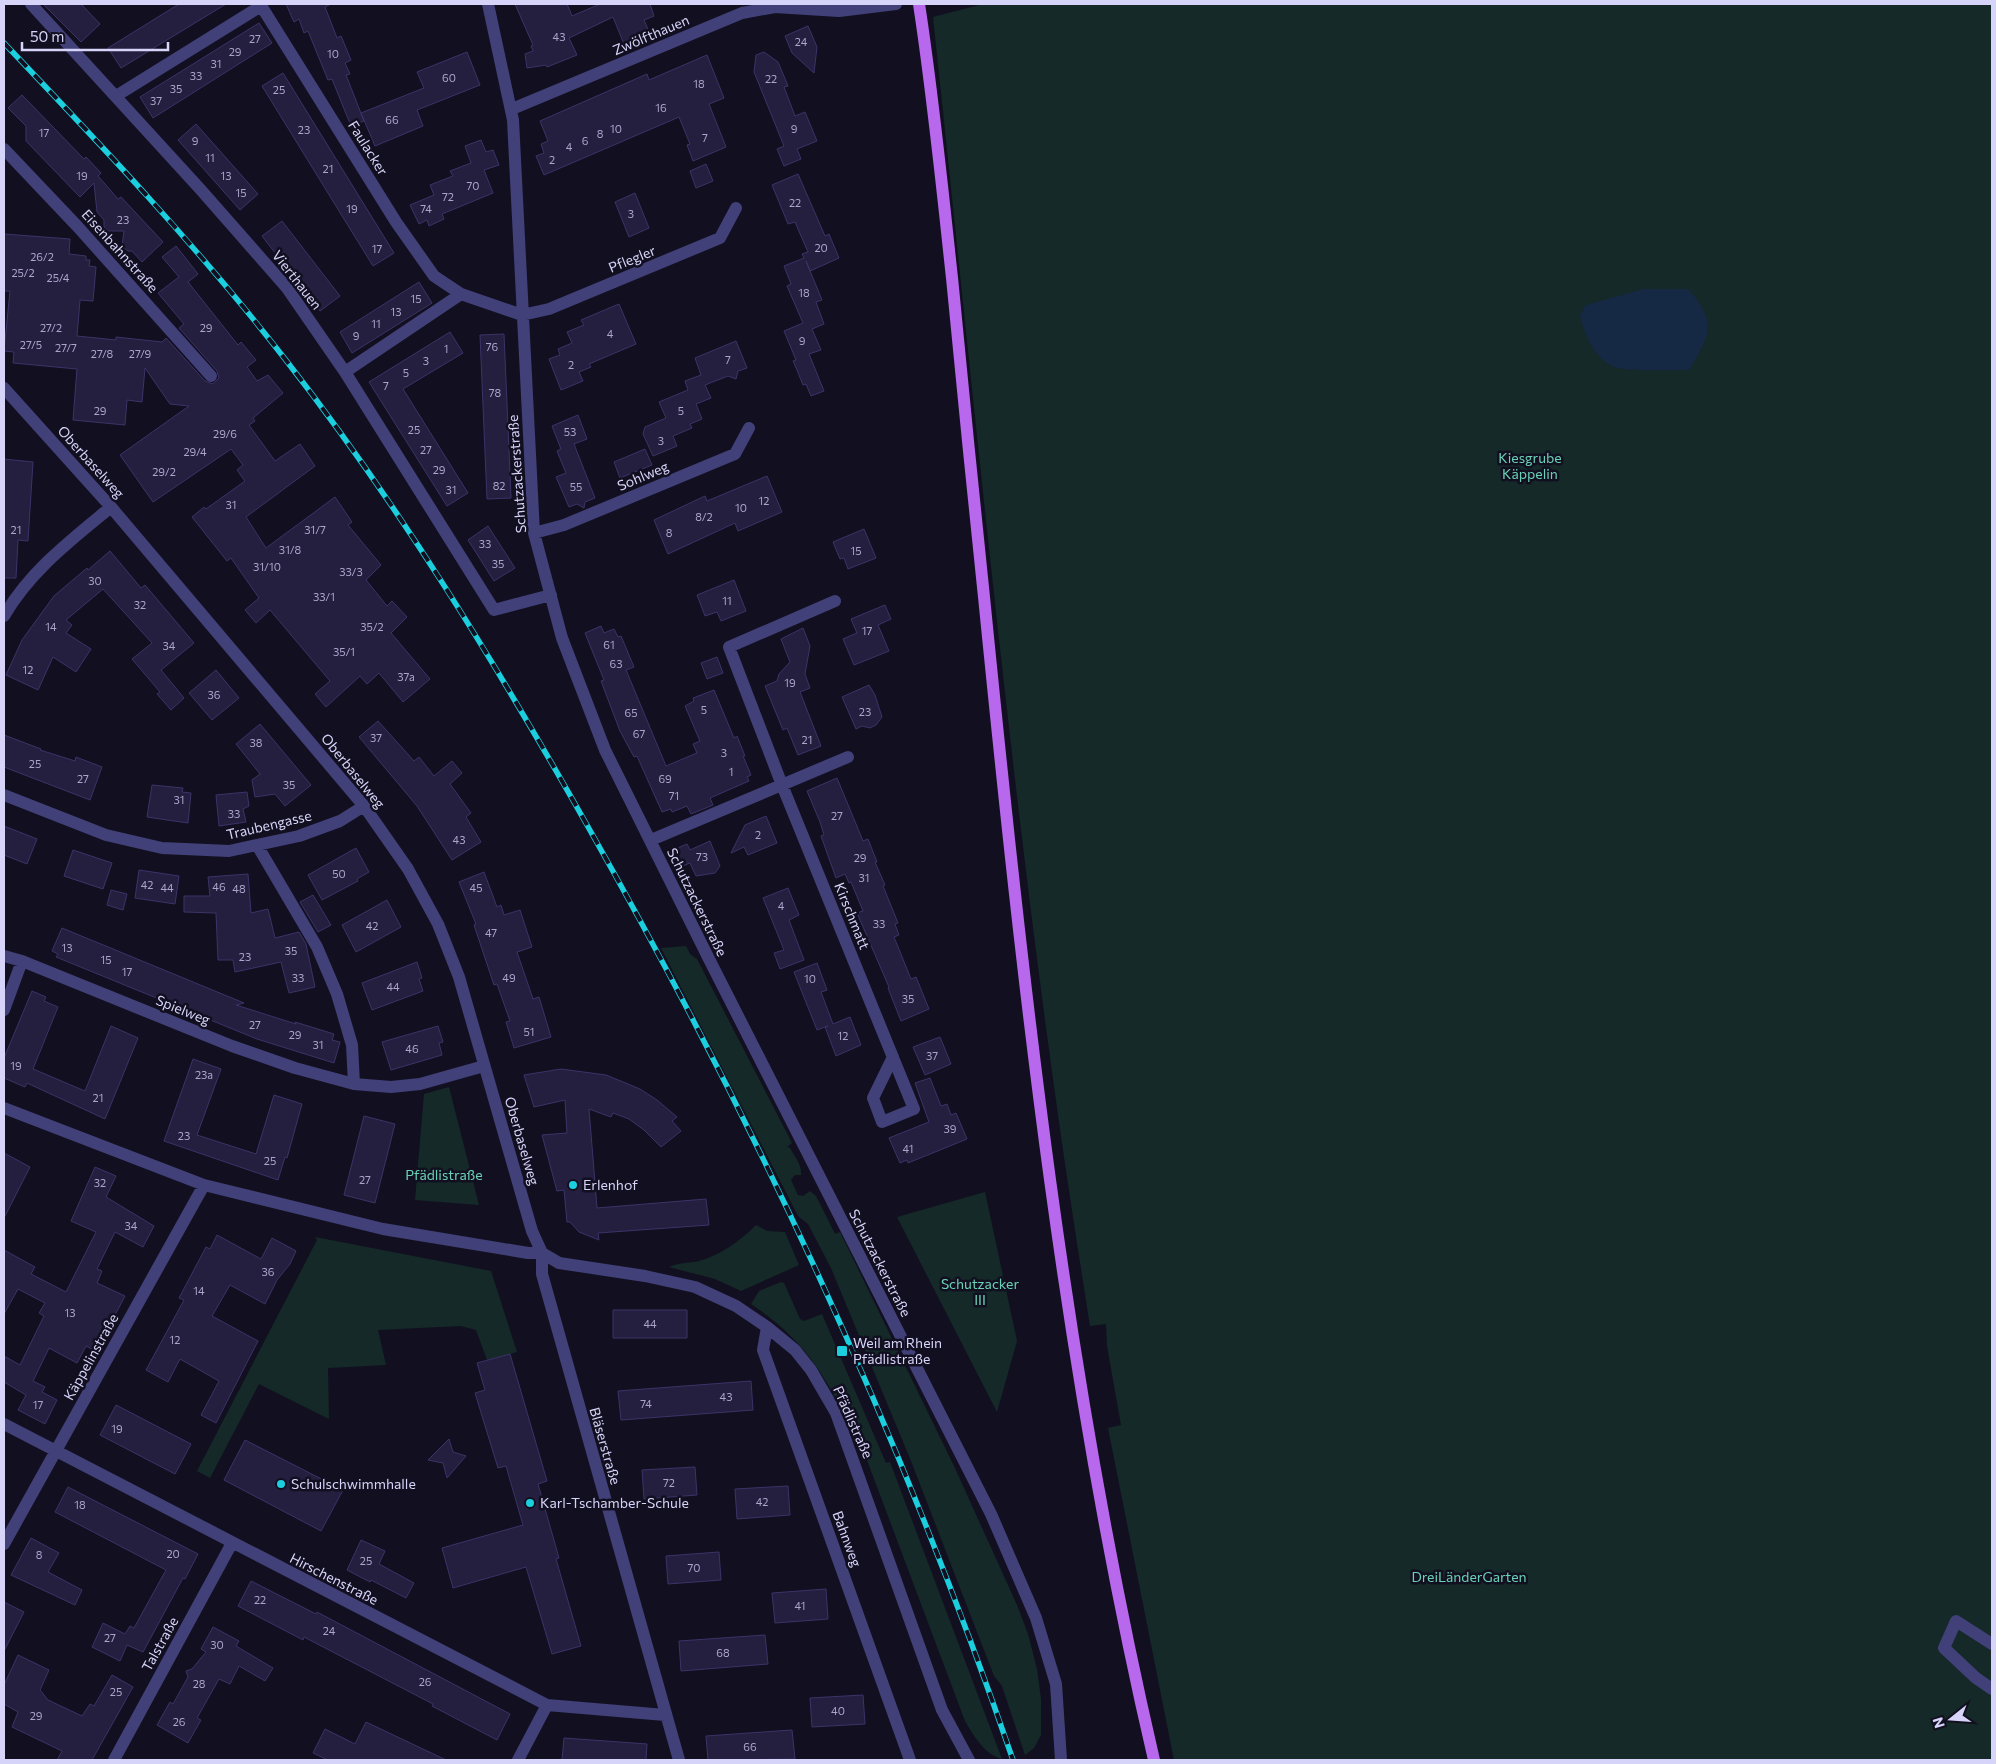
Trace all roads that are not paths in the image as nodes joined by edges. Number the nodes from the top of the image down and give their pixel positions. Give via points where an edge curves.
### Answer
1 (31, 4) edge
2 (488, 4) edge
3 (896, 4) edge
4 (920, 4) edge
5 (260, 5) edge
6 (116, 96) junction
7 (512, 109) junction
8 (4, 149) edge
9 (736, 208) dead end
10 (461, 294) junction
11 (522, 315) junction
12 (345, 372) junction
13 (212, 376) dead end
14 (4, 388) edge
15 (749, 428) dead end
16 (111, 507) junction
17 (534, 533) junction
18 (551, 595) junction
19 (835, 601) dead end
20 (4, 616) edge
21 (848, 757) dead end
22 (782, 785) junction
23 (4, 795) edge
24 (364, 806) junction
25 (651, 840) junction
26 (257, 845) junction
27 (4, 956) edge
28 (22, 961) junction
29 (4, 1010) edge
30 (894, 1058) junction
31 (484, 1066) junction
32 (354, 1084) junction
33 (4, 1108) edge
34 (204, 1185) junction
35 (542, 1254) junction
36 (768, 1327) junction
37 (4, 1424) edge
38 (57, 1450) junction
39 (232, 1543) junction
40 (4, 1544) edge
41 (1992, 1644) edge
42 (1992, 1689) edge
43 (547, 1705) junction
44 (665, 1715) junction
45 (1059, 1759) edge
46 (114, 1760) edge
47 (518, 1760) edge
48 (679, 1760) edge
49 (910, 1760) edge
50 (969, 1760) edge
51 (1154, 1760) edge

1 - 6 street, Vierthauen
2 - 7 street, Schutzackerstraße
3 - 7 street, Zwölfthauen via 839,11 775,6 742,13
4 - 51 main road via 943,195 1021,954 1047,1162 1090,1439 1124,1623
5 - 6 street, Faulacker
5 - 10 street, Faulacker via 396,222 434,276
6 - 12 street, Vierthauen via 287,288
7 - 11 street, Schutzackerstraße
8 - 13 street, Eisenbahnstraße
9 - 11 street, Pflegler via 720,238 549,309
10 - 11 street, Faulacker
10 - 12 street
11 - 17 street, Schutzackerstraße
12 - 18 street, Vierthauen via 494,610
14 - 16 street, Oberbaselweg
15 - 17 street, Sohlweg via 735,454 564,525
16 - 20 street via 48,559
16 - 24 street, Oberbaselweg
17 - 18 street, Schutzackerstraße
18 - 25 street, Schutzackerstraße via 562,638 605,750
19 - 22 street, Kirschmatt via 729,647
21 - 22 street
22 - 25 street
22 - 30 street, Kirschmatt
23 - 26 street, Traubengasse via 106,835 162,848 229,851
24 - 26 street, Traubengasse via 340,821 299,836
24 - 31 street, Oberbaselweg via 408,869 438,924 459,977
25 - 45 street, Schutzackerstraße via 991,1514 1036,1618 1056,1684
26 - 32 street via 317,947 337,994 352,1045
27 - 28 street, Spielweg
28 - 29 street
28 - 32 street, Spielweg via 232,1046
30 - 30 street, Kirschmatt via 914,1109 882,1122 873,1098
31 - 32 street, Spielweg via 420,1084 390,1087
31 - 35 street, Oberbaselweg via 532,1231
33 - 34 street, Pfädlistraße
34 - 35 street, Pfädlistraße via 383,1229
34 - 38 street, Käppelinstraße
35 - 36 street, Pfädlistraße via 559,1263 695,1287 736,1306
35 - 44 street, Bläserstraße via 542,1274
36 - 49 street, Bahnweg via 763,1350
36 - 50 street, Pfädlistraße via 795,1350 811,1370 836,1413 942,1710
37 - 38 street, Hirschenstraße
38 - 39 street, Hirschenstraße
38 - 40 street, Käppelinstraße
39 - 43 street, Hirschenstraße
39 - 46 street, Talstraße
41 - 42 street via 1956,1621 1944,1648
43 - 44 street, Hirschenstraße
43 - 47 street
44 - 48 street, Bläserstraße

